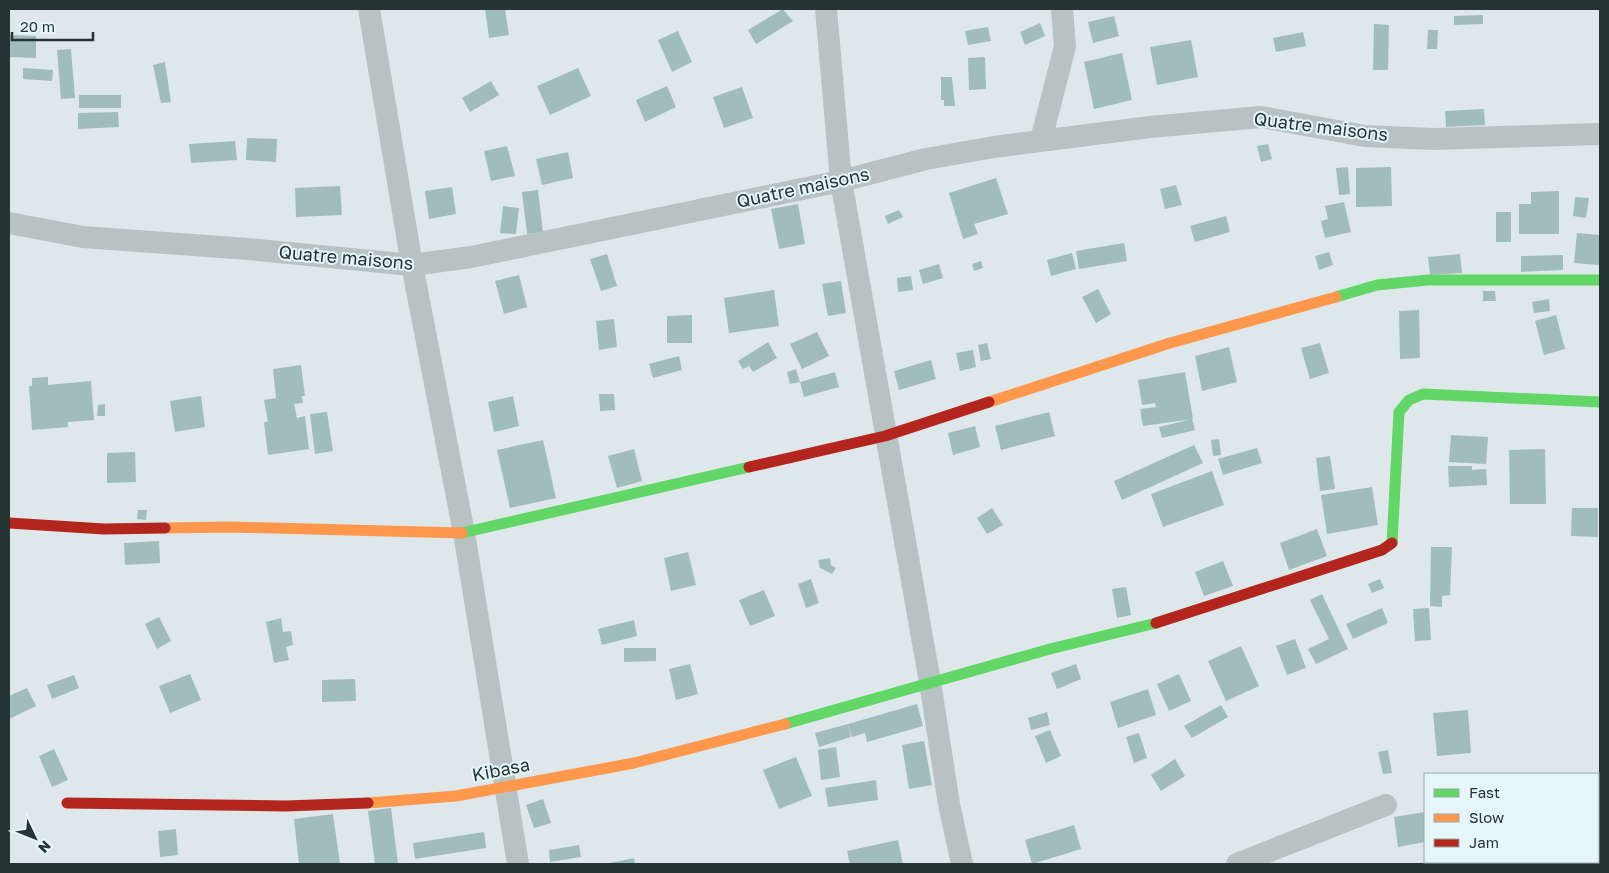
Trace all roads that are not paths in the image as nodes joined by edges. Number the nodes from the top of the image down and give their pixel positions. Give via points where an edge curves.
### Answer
1 (368, 9) edge
2 (826, 9) edge
3 (1062, 9) edge
4 (1600, 134) edge
5 (1041, 140) junction
6 (841, 181) junction
7 (9, 223) edge
8 (412, 265) junction
9 (1600, 280) edge
10 (1600, 402) edge
11 (885, 436) junction
12 (9, 522) edge
13 (464, 533) junction
14 (930, 682) junction
15 (507, 786) junction
16 (67, 803) dead end
17 (1386, 805) dead end
18 (518, 864) edge
19 (962, 864) edge
20 (1237, 864) edge

1 - 8 street
2 - 6 street
3 - 5 street via 1065,46
4 - 5 street, Quatre maisons via 1433,139 1365,136 1261,117
5 - 6 street, Quatre maisons via 926,159
6 - 8 street, Quatre maisons via 471,257
6 - 11 street
7 - 8 street, Quatre maisons via 83,237
8 - 13 street
9 - 11 street via 1428,280 1377,285 1170,343
10 - 14 street, Kibasa via 1414,396 1399,412 1394,535 1392,543 1382,550 1134,630
11 - 13 street
11 - 14 street
12 - 13 street via 104,529 231,527
13 - 15 street
14 - 15 street, Kibasa via 848,708 634,763
14 - 19 street
15 - 16 street, Kibasa via 456,796 365,803 286,806
15 - 18 street
17 - 20 street

